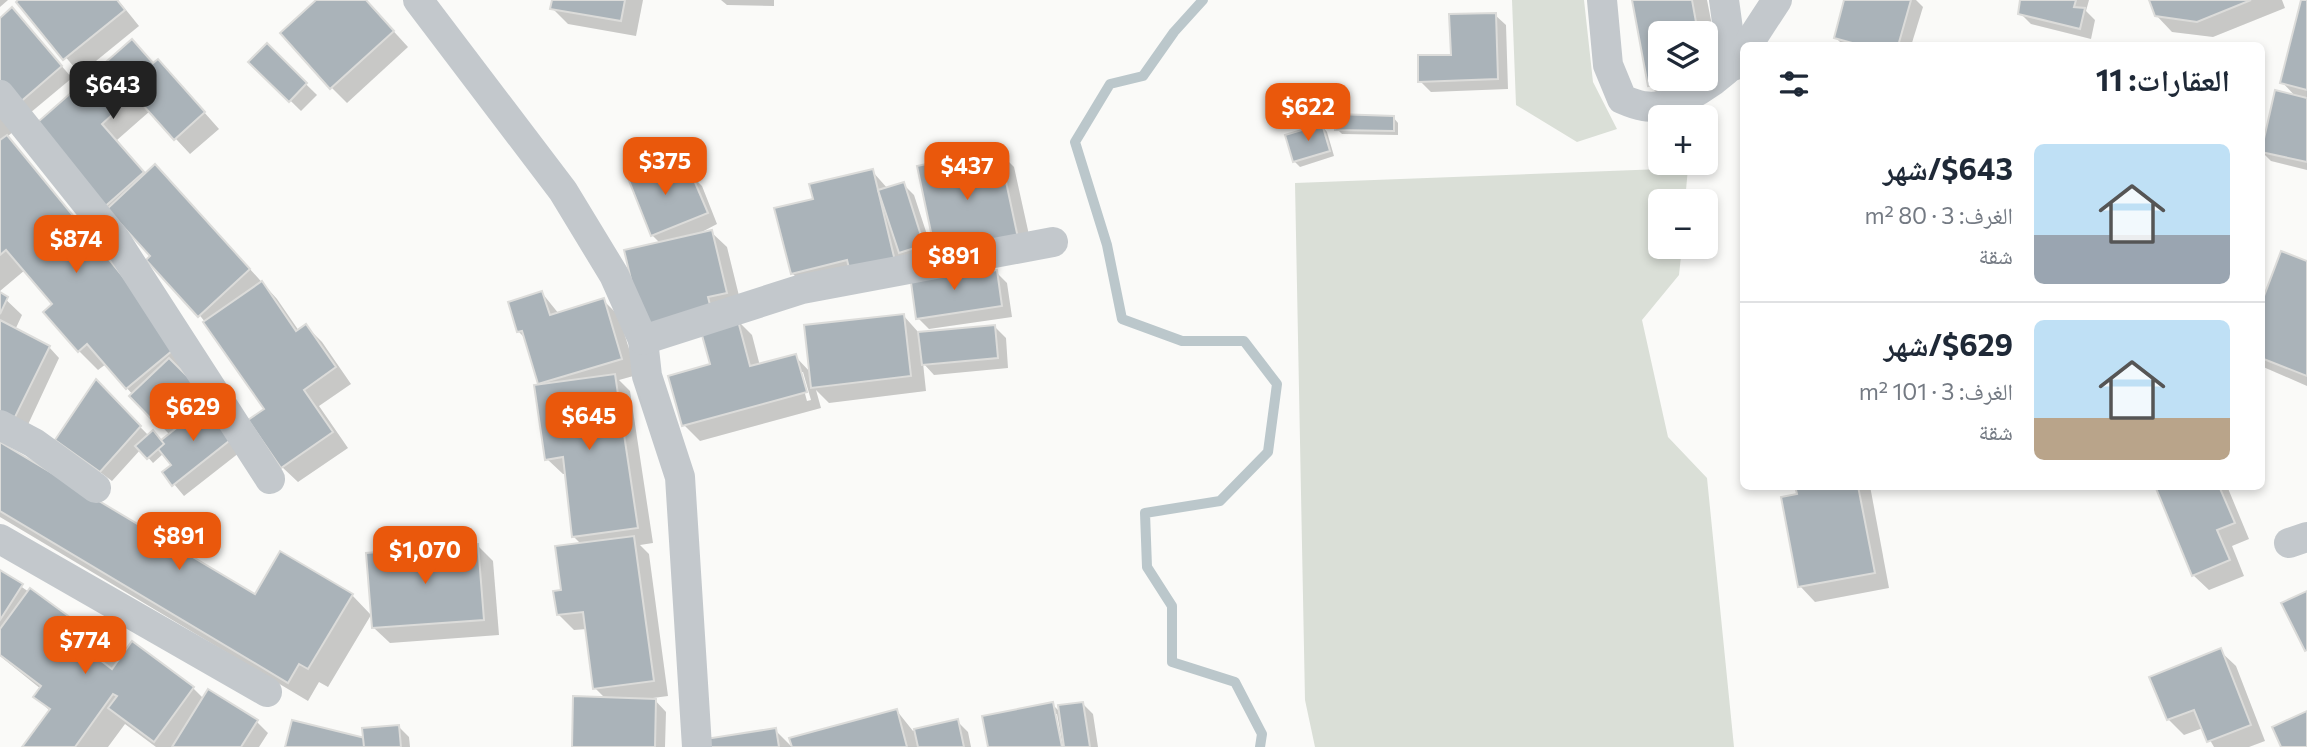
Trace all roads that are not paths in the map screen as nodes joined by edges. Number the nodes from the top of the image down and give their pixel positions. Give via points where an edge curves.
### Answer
1 (418, 0) edge
2 (1602, 0) edge
3 (1724, 0) edge
4 (1777, 0) edge
5 (1749, 42) edge
6 (1740, 51) edge
7 (1740, 55) edge
8 (0, 95) edge
9 (1053, 242) dead end
10 (643, 340) junction
11 (0, 425) edge
12 (270, 479) dead end
13 (96, 488) dead end
14 (0, 539) edge
15 (267, 692) dead end
16 (697, 747) edge

1 - 10 street via 563,191 614,275
2 - 7 street via 1608,65 1622,99 1646,107 1681,100
3 - 6 street
4 - 5 street
8 - 12 street via 115,239
9 - 10 street via 802,289
10 - 16 street via 647,376 680,477
11 - 13 street via 34,443
14 - 15 street

